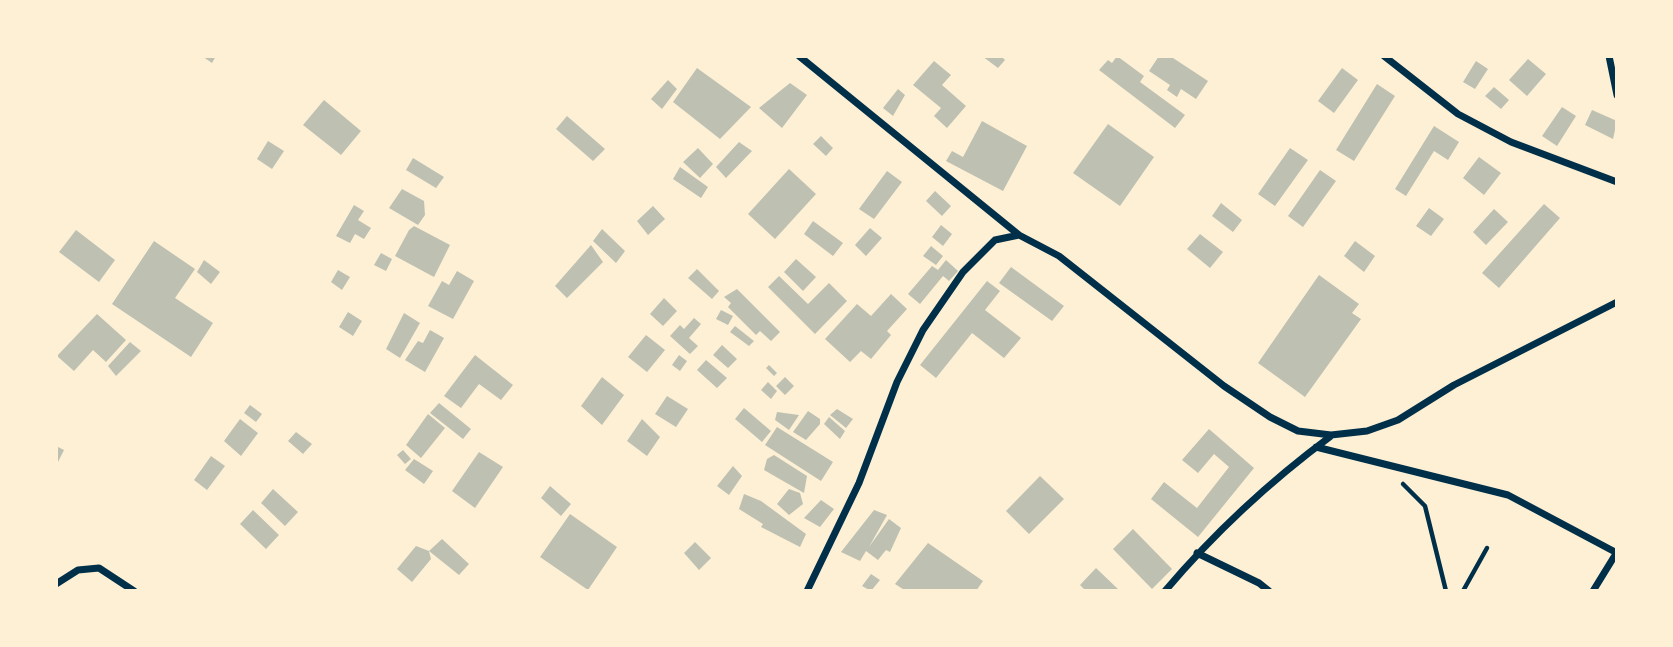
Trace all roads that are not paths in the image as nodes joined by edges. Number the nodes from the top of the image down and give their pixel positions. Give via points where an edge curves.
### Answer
1 (799, 56) edge
2 (1384, 56) edge
3 (1609, 56) edge
4 (1617, 95) edge
5 (1617, 181) edge
6 (1019, 236) junction
7 (1617, 302) edge
8 (1331, 435) junction
9 (1316, 447) junction
10 (1617, 553) edge
11 (1197, 554) junction
12 (56, 584) edge
13 (134, 591) edge
14 (807, 591) edge
15 (1165, 591) edge
16 (1269, 591) edge
17 (1593, 591) edge

1 - 6 street
2 - 5 street via 1458,114 1511,142
3 - 4 street
6 - 8 street via 1069,263 1270,417 1298,431
6 - 14 street via 995,240 963,272 923,330 897,382 859,483
7 - 8 street via 1454,385 1398,419 1367,431
8 - 9 street
9 - 10 street via 1508,495
9 - 11 street via 1270,481
10 - 17 street
11 - 15 street
11 - 16 street
12 - 13 street via 78,570 99,568

